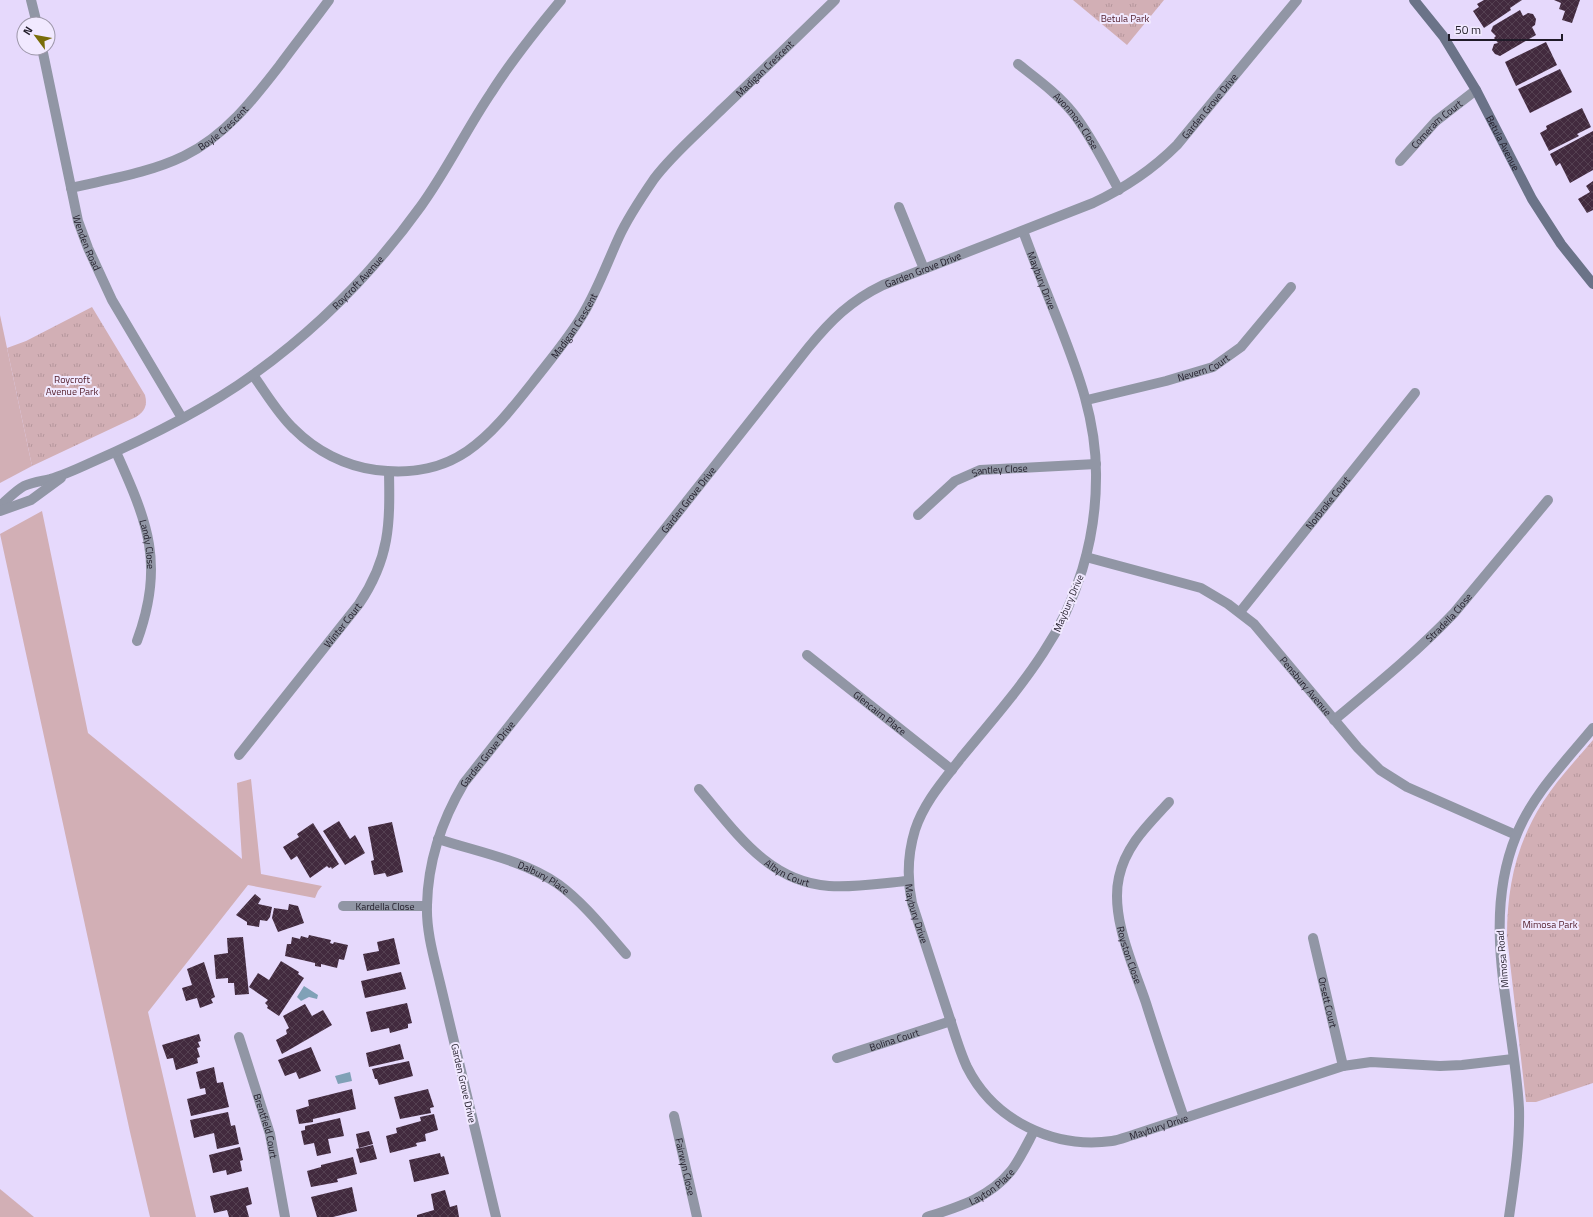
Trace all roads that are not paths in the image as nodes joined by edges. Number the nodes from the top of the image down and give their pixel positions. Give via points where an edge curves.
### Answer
1 (32, 0) edge
2 (329, 0) edge
3 (561, 0) edge
4 (835, 0) edge
5 (1297, 0) edge
6 (1414, 0) edge
7 (35, 16) edge
8 (44, 56) edge
9 (1018, 64) dead end
10 (1476, 90) junction
11 (1400, 161) dead end
12 (71, 188) junction
13 (1119, 190) junction
14 (899, 207) dead end
15 (1023, 231) junction
16 (924, 269) junction
17 (1593, 284) edge
18 (1291, 286) dead end
19 (253, 375) junction
20 (1416, 393) dead end
21 (1087, 400) junction
22 (182, 418) junction
23 (116, 452) junction
24 (1096, 464) junction
25 (69, 472) junction
26 (389, 472) junction
27 (1548, 500) dead end
28 (0, 506) edge
29 (0, 511) edge
30 (918, 515) dead end
31 (1086, 557) junction
32 (1240, 612) junction
33 (137, 641) dead end
34 (807, 655) dead end
35 (1334, 720) junction
36 (1593, 728) edge
37 (238, 755) dead end
38 (952, 770) junction
39 (699, 789) dead end
40 (1169, 802) dead end
41 (1516, 835) junction
42 (438, 839) junction
43 (908, 881) junction
44 (342, 906) dead end
45 (427, 906) junction
46 (1313, 938) dead end
47 (626, 954) dead end
48 (951, 1021) junction
49 (239, 1037) dead end
50 (837, 1058) dead end
51 (1513, 1059) junction
52 (1343, 1066) junction
53 (674, 1116) dead end
54 (1184, 1118) junction
55 (1034, 1131) junction
56 (284, 1217) edge
57 (496, 1217) edge
58 (697, 1217) edge
59 (927, 1217) edge
60 (1509, 1217) edge

1 - 7 street
2 - 12 street, Boyle Crescent via 255,98 204,145 184,157 160,166
3 - 19 street, Roycroft Avenue via 506,70 439,178 396,239 347,294 307,332
4 - 26 street, Madigan Crescent via 656,176 629,217 582,316 496,427 467,452 448,462 425,469
5 - 13 street, Garden Grove Drive via 1177,145 1152,168
6 - 10 street, Betula Avenue via 1443,36
8 - 12 street, Wenden Road
9 - 13 street, Avonmore Close via 1049,88 1073,113
10 - 11 street, Comeram Court via 1436,121
10 - 17 street, Betula Avenue via 1532,199 1561,244
12 - 22 street, Wenden Road via 82,232 96,269
13 - 15 street, Garden Grove Drive
14 - 16 street
15 - 16 street, Garden Grove Drive
15 - 21 street, Maybury Drive
16 - 42 street, Garden Grove Drive via 867,293 836,315 823,329 478,763 444,820
18 - 21 street, Nevern Court via 1241,347 1213,367
19 - 22 street, Roycroft Avenue
19 - 26 street, Madigan Crescent via 293,429 306,440 348,464
20 - 32 street, Norbroke Court
21 - 24 street, Maybury Drive
22 - 23 street, Roycroft Avenue
23 - 25 street, Roycroft Avenue
23 - 33 street, Landy Close via 139,506 150,543 152,563 149,602
24 - 30 street, Santley Close via 980,470 955,481
24 - 31 street, Maybury Drive via 1094,516
25 - 28 street, Roycroft Avenue via 23,487
25 - 29 street, Roycroft Avenue via 31,500
26 - 37 street, Winter Court via 386,545 374,581 359,604
27 - 35 street, Stradella Close via 1438,630
31 - 32 street, Pensbury Avenue via 1195,586
31 - 38 street, Maybury Drive via 1067,610 1043,653
32 - 35 street, Pensbury Avenue via 1266,637
34 - 38 street, Glencairn Place
35 - 41 street, Pensbury Avenue via 1369,760 1403,785
36 - 41 street, Mimosa Road via 1542,790
38 - 43 street, Maybury Drive via 928,802 915,830 909,855
39 - 43 street, Albyn Court via 749,847 786,875 816,885 830,886
40 - 54 street, Royston Close via 1130,848 1119,876 1116,904 1125,939
41 - 51 street, Mimosa Road via 1506,868 1499,909 1502,964
42 - 45 street, Garden Grove Drive via 429,879
42 - 47 street, Dalbury Place via 508,860 544,876 574,897
43 - 48 street, Maybury Drive via 912,903
44 - 45 street, Kardella Close
45 - 57 street, Garden Grove Drive via 432,950
46 - 52 street, Orsett Court
48 - 50 street, Bolina Court
48 - 55 street, Maybury Drive via 967,1067 983,1091 998,1108
49 - 56 street, Brentfield Court via 270,1134
51 - 52 street, Maybury Drive via 1440,1066 1371,1062
51 - 60 street, Mimosa Road via 1519,1108 1519,1133
52 - 54 street, Maybury Drive
53 - 58 street, Fairwyn Close
54 - 55 street, Maybury Drive via 1113,1141 1066,1141
55 - 59 street, Layton Place via 1019,1160 1000,1183 975,1200

